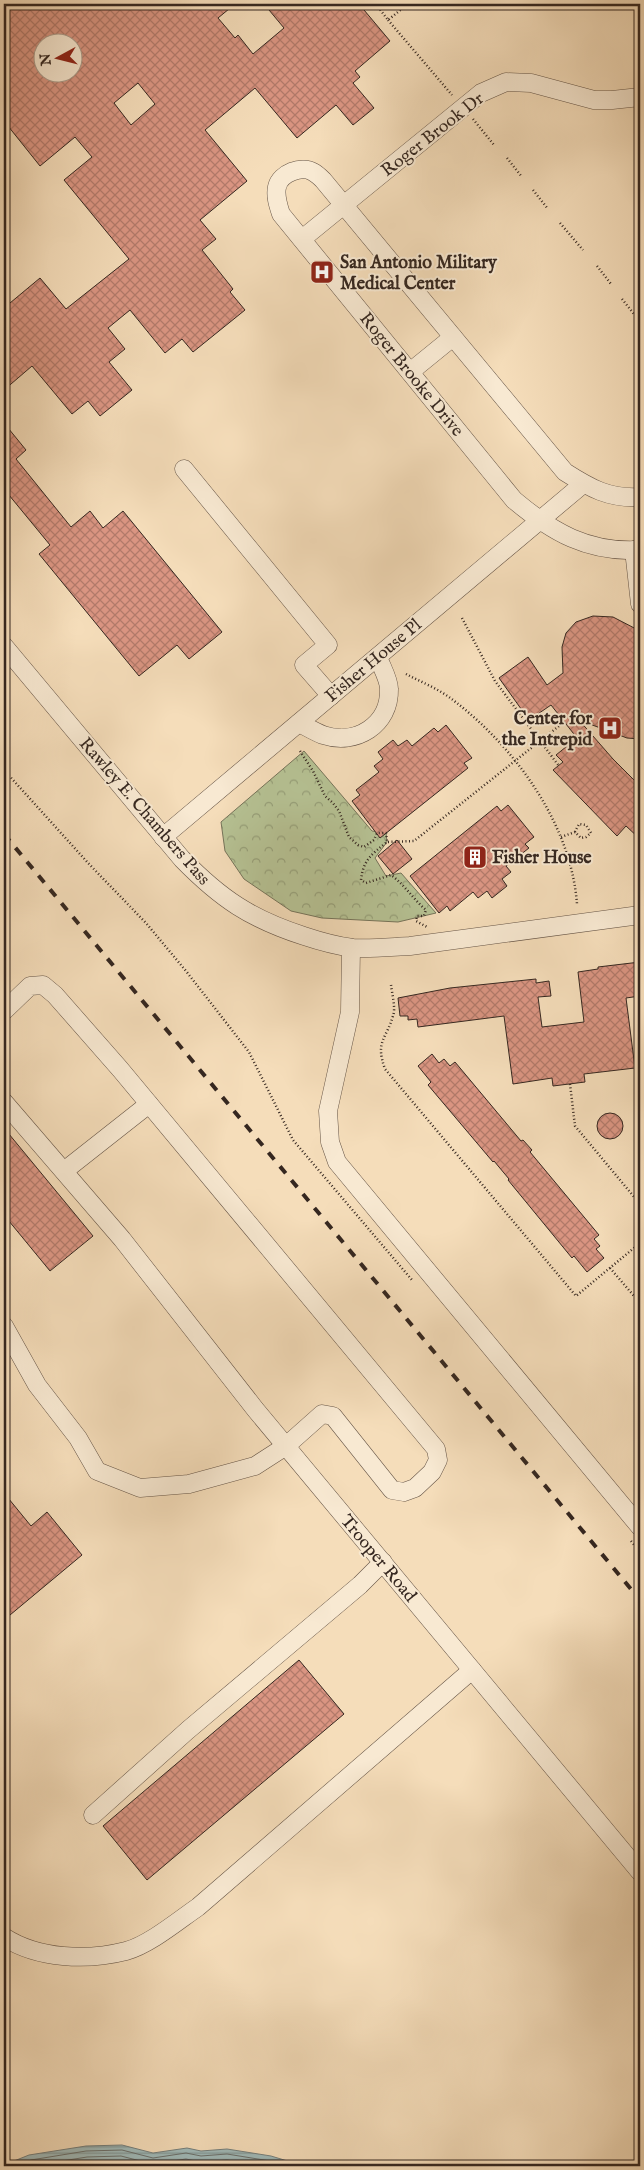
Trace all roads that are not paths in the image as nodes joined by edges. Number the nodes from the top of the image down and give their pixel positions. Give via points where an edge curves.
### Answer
1 (640, 97) edge
2 (344, 205) junction
3 (302, 239) junction
4 (453, 337) junction
5 (410, 372) junction
6 (184, 469) dead end
7 (584, 484) junction
8 (640, 497) edge
9 (539, 521) junction
10 (637, 550) edge
11 (640, 604) edge
12 (4, 646) edge
13 (378, 657) junction
14 (331, 696) junction
15 (299, 722) junction
16 (163, 837) junction
17 (640, 915) edge
18 (351, 948) junction
19 (4, 1010) edge
20 (4, 1102) edge
21 (149, 1104) junction
22 (64, 1171) junction
23 (4, 1326) edge
24 (286, 1446) junction
25 (640, 1527) edge
26 (383, 1562) junction
27 (472, 1670) junction
28 (93, 1815) dead end
29 (640, 1872) edge
30 (4, 1937) edge

1 - 2 street, Roger Brook Dr via 594,100 531,83 506,82 481,92
2 - 3 street, Roger Brook Dr
2 - 3 street, Roger Brooke Drive via 313,171 301,169 282,178 277,186 276,199 281,214
2 - 4 street, Roger Brooke Drive
3 - 5 street, Roger Brooke Drive
4 - 5 street
4 - 7 street, Roger Brooke Drive via 565,472
5 - 9 street, Roger Brooke Drive via 514,500
6 - 14 street via 328,645 304,665
7 - 8 street, Roger Brooke Drive via 613,496
7 - 9 street, Fisher House Pl
9 - 10 street, Roger Brooke Drive via 586,544
9 - 13 street, Fisher House Pl
10 - 11 street
12 - 16 street, Rawley E. Chambers Pass
13 - 14 street, Fisher House Pl
13 - 15 street via 389,688 386,712 370,731 346,739 323,735
14 - 15 street, Fisher House Pl
15 - 16 street, Fisher House Pl
16 - 18 street, Rawley E. Chambers Pass via 204,881 252,916 286,930
17 - 18 street, Rawley E. Chambers Pass via 410,946
18 - 25 street via 350,1012 328,1111 330,1142 337,1162
19 - 21 street via 30,986 43,985
20 - 22 street, Trooper Road
21 - 22 street
21 - 24 street via 436,1449 438,1460 432,1472 414,1488 404,1492 392,1490 333,1416 322,1414
22 - 24 street, Trooper Road
23 - 24 street via 37,1385 78,1438 96,1471 140,1488 189,1484 255,1466
24 - 26 street, Trooper Road
26 - 27 street, Trooper Road
26 - 28 street
27 - 29 street, Trooper Road
27 - 30 street via 198,1906 160,1934 128,1951 88,1956 43,1954

